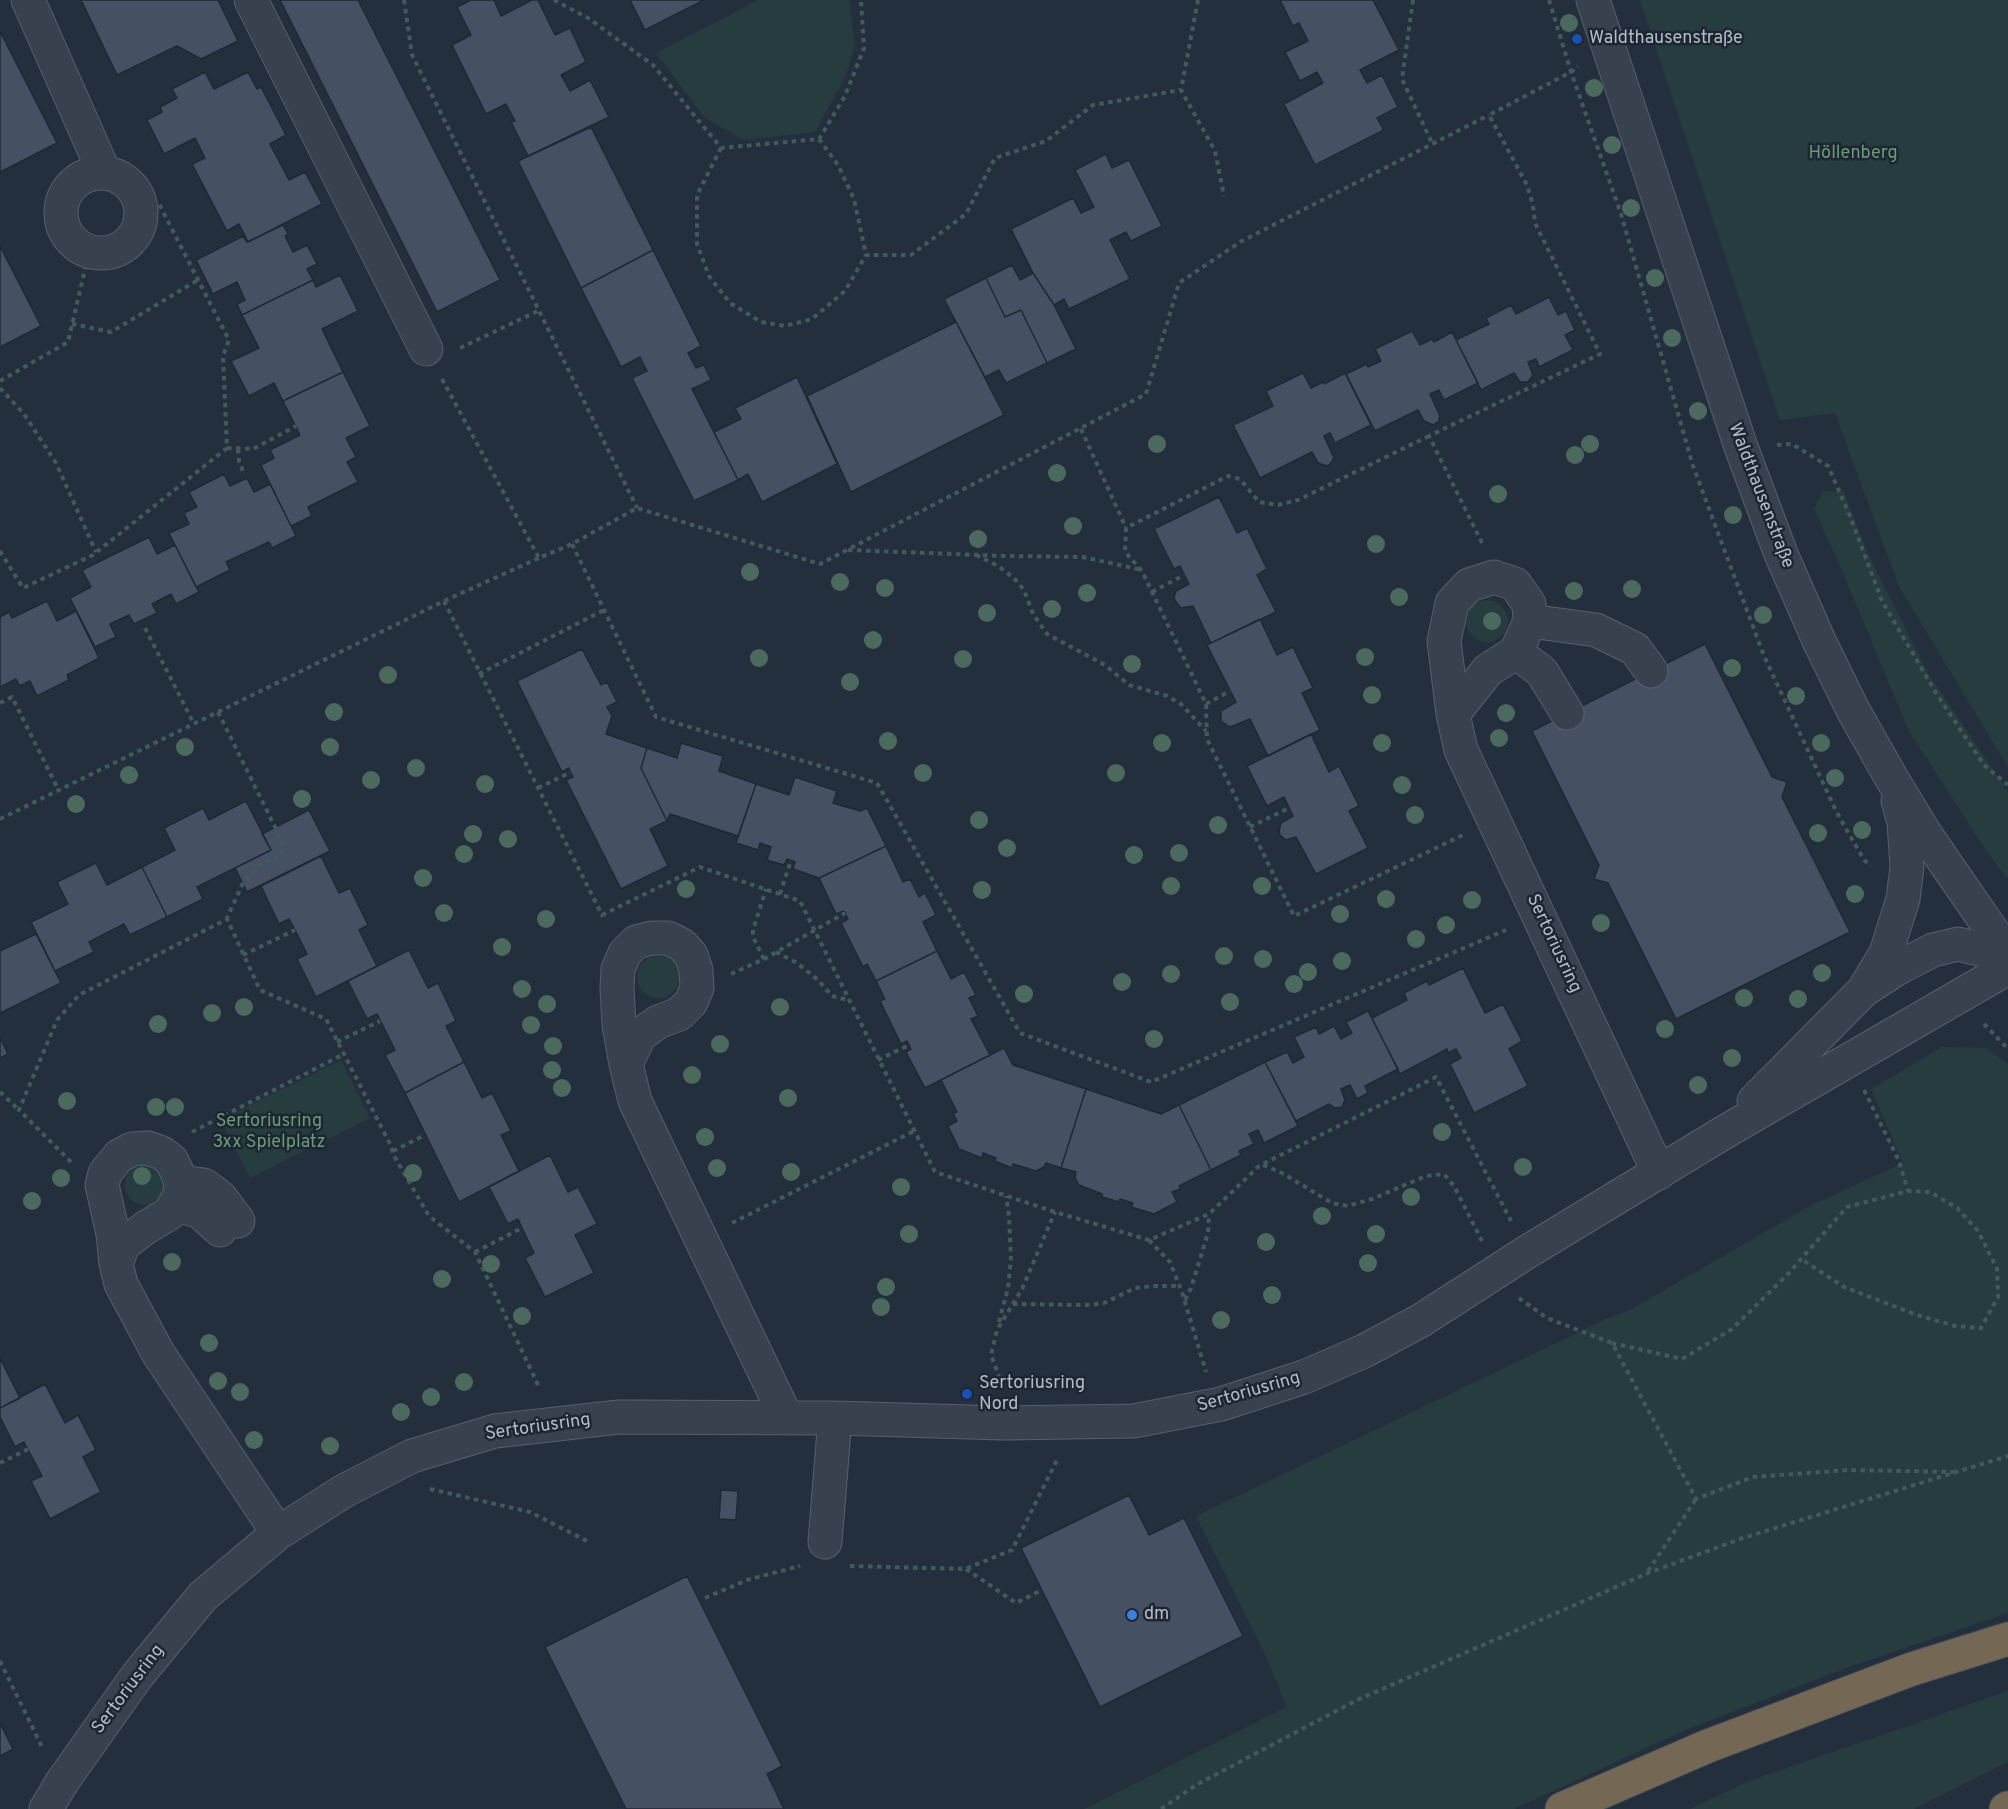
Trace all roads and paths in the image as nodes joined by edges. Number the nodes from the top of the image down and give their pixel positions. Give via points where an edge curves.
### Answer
1 (28, 0) edge
2 (252, 0) edge
3 (404, 0) edge
4 (554, 0) edge
5 (861, 0) edge
6 (1198, 0) edge
7 (1413, 0) edge
8 (1593, 0) edge
9 (1607, 43) junction
10 (1181, 90) junction
11 (1489, 115) junction
12 (819, 139) junction
13 (1432, 144) junction
14 (721, 148) junction
15 (116, 178) junction
16 (1224, 196) dead end
17 (88, 252) junction
18 (866, 255) junction
19 (198, 280) junction
20 (540, 310) junction
21 (72, 324) junction
22 (429, 355) junction
23 (0, 381) edge
24 (0, 388) edge
25 (296, 426) dead end
26 (1081, 429) junction
27 (1429, 436) junction
28 (1741, 447) junction
29 (227, 448) junction
30 (238, 449) junction
31 (244, 474) dead end
32 (637, 508) junction
33 (1126, 528) junction
34 (572, 544) junction
35 (847, 550) junction
36 (0, 551) edge
37 (96, 552) junction
38 (976, 555) junction
39 (539, 558) junction
40 (1143, 571) junction
41 (1184, 575) dead end
42 (1494, 577) junction
43 (1152, 592) junction
44 (444, 602) junction
45 (604, 610) junction
46 (1530, 621) junction
47 (145, 628) dead end
48 (1516, 652) junction
49 (1651, 671) dead end
50 (479, 674) junction
51 (1230, 691) dead end
52 (0, 703) edge
53 (1206, 704) junction
54 (218, 712) junction
55 (1567, 713) dead end
56 (1453, 714) junction
57 (194, 724) junction
58 (1207, 732) junction
59 (571, 772) dead end
60 (1892, 779) junction
61 (2007, 783) edge
62 (538, 788) junction
63 (59, 791) junction
64 (1289, 808) dead end
65 (0, 819) edge
66 (1494, 819) junction
67 (1250, 827) junction
68 (791, 860) dead end
69 (766, 889) junction
70 (780, 894) junction
71 (845, 913) dead end
72 (602, 915) junction
73 (1540, 916) junction
74 (227, 919) junction
75 (295, 930) dead end
76 (815, 930) junction
77 (625, 952) junction
78 (775, 952) junction
79 (243, 954) junction
80 (2008, 954) edge
81 (764, 958) junction
82 (2008, 961) edge
83 (2008, 968) edge
84 (697, 988) junction
85 (1864, 990) junction
86 (849, 1000) junction
87 (380, 1021) dead end
88 (337, 1042) junction
89 (909, 1045) dead end
90 (344, 1054) junction
91 (878, 1060) junction
92 (626, 1064) junction
93 (0, 1092) edge
94 (19, 1110) junction
95 (1876, 1111) dead end
96 (914, 1131) junction
97 (1723, 1133) junction
98 (188, 1134) dead end
99 (425, 1135) dead end
100 (393, 1151) junction
101 (1262, 1165) junction
102 (1659, 1173) junction
103 (102, 1185) junction
104 (1908, 1191) junction
105 (179, 1193) junction
106 (1006, 1196) junction
107 (1054, 1212) junction
108 (1209, 1215) junction
109 (229, 1225) dead end
110 (522, 1228) dead end
111 (700, 1239) junction
112 (1149, 1240) junction
113 (475, 1252) junction
114 (1527, 1252) junction
115 (1801, 1259) junction
116 (116, 1264) junction
117 (1492, 1274) junction
118 (1180, 1286) junction
119 (1185, 1300) junction
120 (1012, 1304) junction
121 (997, 1330) junction
122 (1612, 1344) junction
123 (1221, 1404) junction
124 (786, 1417) junction
125 (835, 1418) junction
126 (1076, 1422) junction
127 (556, 1423) junction
128 (1004, 1423) junction
129 (28, 1449) dead end
130 (2008, 1456) edge
131 (0, 1463) edge
132 (1959, 1472) junction
133 (428, 1489) dead end
134 (1696, 1499) junction
135 (279, 1533) junction
136 (825, 1542) dead end
137 (591, 1543) dead end
138 (1648, 1573) junction
139 (1042, 1590) dead end
140 (2008, 1639) edge
141 (0, 1661) edge
142 (54, 1795) edge
143 (1161, 1809) edge
144 (1562, 1809) edge

1 - 15 street
2 - 22 street
3 - 20 path via 412,55
4 - 14 path via 588,18 653,65
5 - 12 path via 864,48 845,96
6 - 10 path
7 - 13 path via 1402,79
8 - 9 street, Waldthausenstraße
9 - 11 path via 1571,72
9 - 28 street, Waldthausenstraße
10 - 16 path via 1215,152
10 - 18 path via 1093,105 1046,141 995,159 966,214 911,255
11 - 13 path
11 - 27 path via 1527,185 1535,223 1600,354
12 - 14 path
12 - 18 path via 838,165 854,199
13 - 26 path via 1240,242 1179,283 1146,394
14 - 18 path via 697,195 698,244 709,276 730,303 761,322 785,326 812,319 845,291
15 - 17 street via 137,194 141,220 136,233 116,251
15 - 17 street via 91,174 79,179 63,199 62,225 68,237
15 - 19 path via 159,204
17 - 21 path
19 - 21 path via 111,332
19 - 29 path via 229,340 223,356
20 - 22 path
20 - 32 path
21 - 23 path via 69,342
22 - 39 path
24 - 37 path via 24,414 56,463
25 - 30 path via 253,449
26 - 33 path
26 - 35 path
27 - 33 path via 1298,500 1278,505 1259,502 1240,479 1228,476
27 - 42 path via 1487,554
28 - 60 street, Waldthausenstraße via 1780,554 1820,643
28 - 61 path via 1792,444 1828,466 1882,601 1984,765
29 - 30 path
29 - 37 path
30 - 31 path
32 - 34 path
32 - 35 path via 820,564
33 - 40 path via 1125,552
34 - 39 path
34 - 45 path
35 - 38 path
36 - 37 path via 23,588
38 - 40 path via 1083,557
38 - 58 path via 998,566 1024,590 1033,614 1047,634 1105,665 1129,685 1174,700
39 - 44 path
40 - 43 path
41 - 43 path
42 - 46 street via 1515,584 1529,604
42 - 56 street, Sertoriusring via 1469,585 1452,603 1444,641
43 - 53 path
44 - 50 path
44 - 54 path
45 - 50 path
45 - 73 path via 656,717 878,783 1020,1033 1151,1082
46 - 48 street
46 - 49 street via 1596,630 1635,649
47 - 57 path
48 - 55 street via 1542,672
48 - 56 street via 1488,670
50 - 62 path
51 - 53 path
52 - 63 path via 12,697
53 - 58 path
54 - 57 path
54 - 74 path via 284,845 280,856 258,866 243,883
56 - 66 street, Sertoriusring via 1461,750
57 - 63 path
58 - 67 path
59 - 62 path
60 - 80 street, Waldthausenstraße
60 - 85 street, Sertoriusring via 1904,822 1903,899 1886,952
62 - 72 path
63 - 65 path
64 - 67 path
66 - 67 path via 1294,916
66 - 73 street, Sertoriusring
68 - 70 path
69 - 70 path
69 - 72 path via 700,867
69 - 81 path via 753,930
70 - 76 path via 800,901
71 - 76 path
72 - 77 path
73 - 102 street, Sertoriusring
74 - 79 path
74 - 94 path via 79,995 57,1020
75 - 79 path
76 - 78 path
76 - 86 path
77 - 84 street via 636,942 652,938 668,938 682,945 691,955
77 - 92 street via 618,969 617,988
78 - 81 path
78 - 86 path via 797,963 832,996
79 - 88 path via 260,990 326,1019
81 - 84 path
82 - 85 street, Sertoriusring via 1958,944 1924,955
83 - 97 street, Sertoriusring
84 - 92 street via 691,1002 679,1014 640,1035
85 - 97 street, Sertoriusring
86 - 91 path
87 - 88 path
88 - 90 path
89 - 91 path
90 - 98 path
90 - 100 path
91 - 96 path
92 - 111 street via 635,1101
93 - 94 path
94 - 103 path via 69,1160
95 - 104 path
96 - 106 path via 935,1172
96 - 111 path
97 - 102 street, Sertoriusring
99 - 100 path
100 - 113 path via 429,1216
101 - 108 path
101 - 114 path via 1436,1077
101 - 117 path via 1332,1203 1348,1206 1426,1176 1444,1174 1454,1186
102 - 114 street, Sertoriusring
103 - 105 street via 105,1173 118,1156 132,1149 148,1148 172,1161
103 - 116 street
104 - 115 path via 1847,1207
104 - 115 path via 1930,1192 1957,1208 1978,1231 1997,1269 1998,1298 1981,1328 1955,1326 1917,1315 1844,1287
105 - 109 street via 200,1212
105 - 116 street via 170,1213 123,1245
106 - 107 path
106 - 121 path via 1011,1259
107 - 112 path
107 - 120 path
108 - 112 path
108 - 119 path via 1208,1233
110 - 113 path
111 - 124 street
112 - 118 path via 1170,1262
113 - 127 path
114 - 117 street, Sertoriusring
115 - 122 path via 1731,1329 1682,1359
116 - 135 street via 121,1284 158,1353
117 - 122 path via 1547,1318
117 - 123 street, Sertoriusring via 1364,1352
118 - 119 path
118 - 120 path via 1135,1288 1104,1303 1090,1305
119 - 123 path via 1204,1369
120 - 121 path
121 - 128 path via 991,1355 1006,1394
122 - 134 path
123 - 126 street, Sertoriusring via 1134,1421
124 - 125 street, Sertoriusring
124 - 127 street, Sertoriusring via 619,1417
125 - 128 street, Sertoriusring
125 - 136 street
126 - 128 street, Sertoriusring
126 - 139 path via 1012,1550 965,1569 1016,1603
127 - 135 street, Sertoriusring via 495,1431 412,1456 344,1491
129 - 131 path
130 - 132 path
132 - 134 path via 1848,1470 1753,1477
132 - 138 path via 1743,1538
133 - 137 path via 530,1512
134 - 138 path
135 - 142 street, Sertoriusring via 203,1596 137,1676
138 - 143 path via 1357,1700 1196,1785
140 - 144 highway via 1911,1669 1707,1746
141 - 142 path via 41,1745

